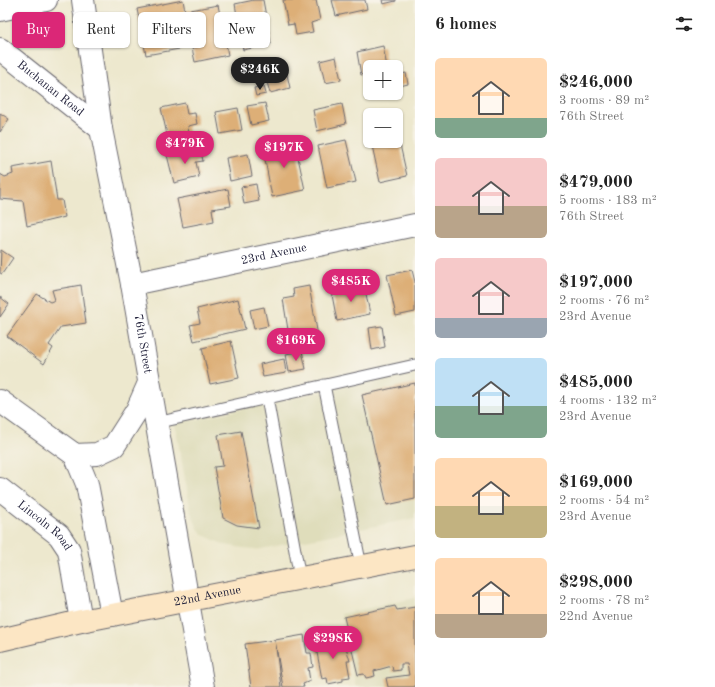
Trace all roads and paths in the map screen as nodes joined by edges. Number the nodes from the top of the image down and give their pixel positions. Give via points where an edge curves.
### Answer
1 (46, 0) edge
2 (84, 0) edge
3 (0, 10) edge
4 (0, 49) edge
5 (101, 128) junction
6 (415, 225) edge
7 (132, 284) junction
8 (415, 365) edge
9 (149, 384) junction
10 (324, 385) junction
11 (267, 398) junction
12 (0, 401) edge
13 (156, 423) junction
14 (75, 455) junction
15 (0, 489) edge
16 (415, 556) edge
17 (361, 566) junction
18 (300, 578) junction
19 (187, 600) junction
20 (112, 615) junction
21 (81, 621) junction
22 (0, 640) edge
23 (203, 687) edge

1 - 3 street
2 - 5 street, 76th Street
4 - 5 street, Buchanan Road
5 - 7 street, 76th Street
6 - 7 street, 23rd Avenue
7 - 9 street, 76th Street
8 - 10 lane
9 - 13 street, 76th Street
9 - 14 street via 137,410 114,446 97,454
10 - 11 lane
10 - 17 lane
11 - 13 lane
11 - 18 lane
12 - 14 street
13 - 19 street, 76th Street
14 - 20 street via 87,484
15 - 21 street, Lincoln Road via 59,535 69,550
16 - 17 street, 22nd Avenue
17 - 18 street, 22nd Avenue
18 - 19 street, 22nd Avenue
19 - 20 street, 22nd Avenue
19 - 23 street, 76th Street
20 - 21 street, 22nd Avenue
21 - 22 street, 22nd Avenue

